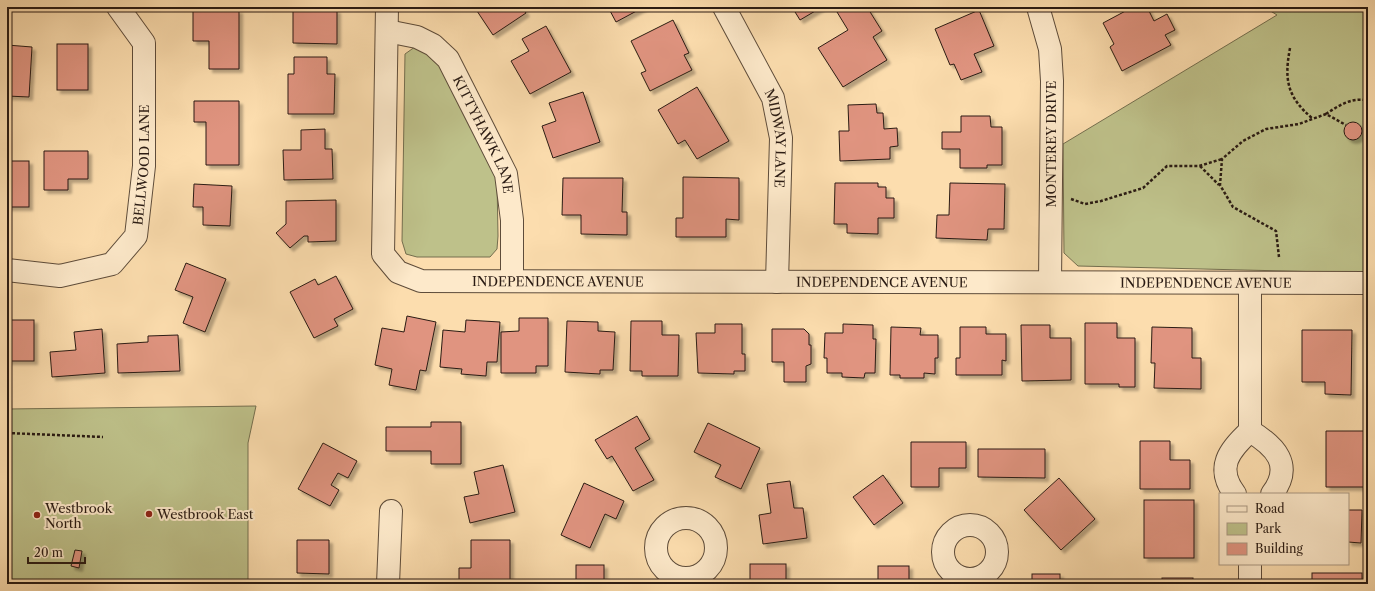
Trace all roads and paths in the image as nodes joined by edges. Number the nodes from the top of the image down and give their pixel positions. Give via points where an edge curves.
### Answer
1 (118, 7) edge
2 (387, 7) edge
3 (724, 7) edge
4 (1038, 7) edge
5 (387, 31) junction
6 (1290, 48) dead end
7 (1368, 101) edge
8 (1326, 114) junction
9 (1313, 119) junction
10 (1346, 125) dead end
11 (1222, 160) junction
12 (1199, 166) junction
13 (1220, 185) junction
14 (1071, 199) dead end
15 (1279, 257) dead end
16 (7, 270) edge
17 (512, 281) junction
18 (777, 282) junction
19 (1050, 282) junction
20 (1250, 283) junction
21 (1368, 283) edge
22 (1250, 431) junction
23 (7, 433) edge
24 (103, 437) dead end
25 (1234, 493) edge
26 (1273, 493) edge
27 (391, 511) dead end
28 (1250, 565) edge
29 (388, 584) edge
30 (1250, 584) edge

1 - 16 street, BELLWOOD LANE via 144,43 144,166 136,236 112,264 60,276
2 - 5 street
3 - 18 street, MIDWAY LANE via 773,98 780,131
4 - 19 street, MONTEREY DRIVE via 1050,49 1052,81
5 - 17 street, KITTYHAWK LANE via 418,37 434,45 448,59 494,149 506,174 512,220
5 - 17 street, INDEPENDENCE AVENUE via 383,254 398,272 421,281
6 - 9 path via 1286,69 1287,85 1294,99
7 - 8 path via 1341,104
8 - 9 path
8 - 10 path
9 - 11 path via 1299,124 1266,128 1243,141
11 - 12 path
11 - 13 path
12 - 13 path
12 - 14 path via 1167,166 1143,188 1101,201 1085,204
13 - 15 path via 1233,206 1276,231
17 - 18 street, INDEPENDENCE AVENUE
18 - 19 street, INDEPENDENCE AVENUE
19 - 20 street, INDEPENDENCE AVENUE
20 - 21 street, INDEPENDENCE AVENUE
20 - 22 street
22 - 25 street via 1229,454 1225,467 1225,479
22 - 26 street via 1277,452 1281,463 1281,477
23 - 24 path
27 - 29 street
28 - 30 street

